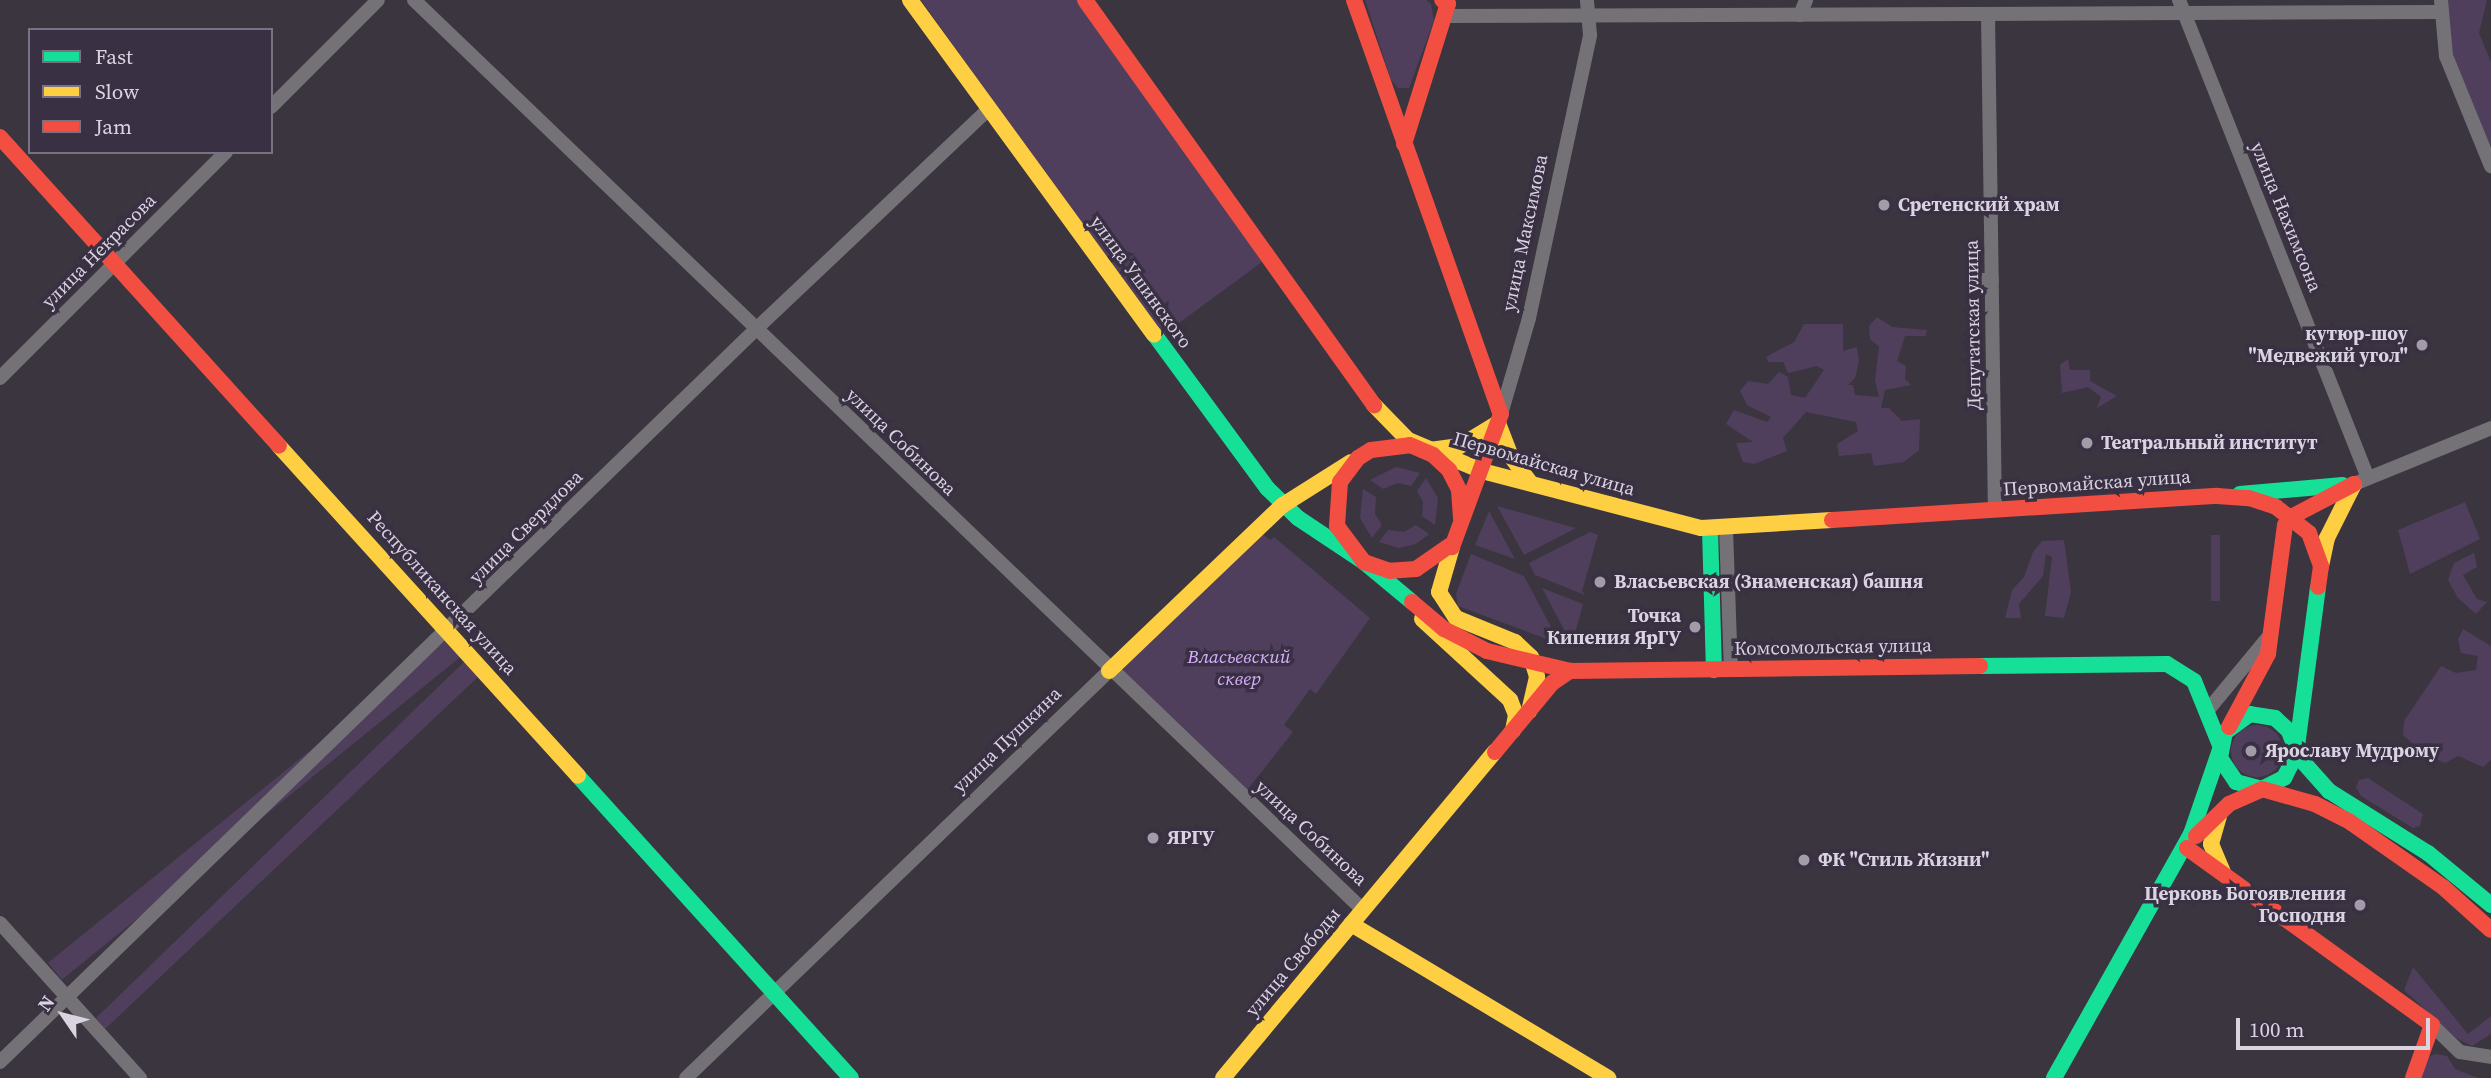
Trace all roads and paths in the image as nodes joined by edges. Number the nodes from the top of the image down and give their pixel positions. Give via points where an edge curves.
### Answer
1 (378, 0) edge
2 (414, 0) edge
3 (910, 0) edge
4 (1085, 0) edge
5 (1354, 0) edge
6 (1587, 0) edge
7 (1806, 0) edge
8 (2442, 6) edge
9 (1444, 7) edge
10 (2182, 7) edge
11 (1988, 14) junction
12 (1800, 15) junction
13 (1588, 16) junction
14 (1423, 83) junction
15 (1383, 86) junction
16 (273, 105) edge
17 (989, 109) junction
18 (0, 138) edge
19 (1404, 144) junction
20 (224, 154) edge
21 (2491, 166) edge
22 (115, 262) junction
23 (1973, 280) dead end
24 (1992, 281) junction
25 (755, 330) junction
26 (0, 378) edge
27 (1500, 418) junction
28 (2491, 428) edge
29 (1423, 449) junction
30 (1371, 450) junction
31 (1482, 471) junction
32 (2361, 481) junction
33 (1531, 483) junction
34 (2217, 496) junction
35 (1283, 505) junction
36 (1995, 510) junction
37 (2293, 516) junction
38 (1718, 529) junction
39 (1458, 530) junction
40 (1364, 562) junction
41 (2321, 566) junction
42 (1413, 605) junction
43 (449, 630) junction
44 (2273, 632) junction
45 (1536, 666) junction
46 (1731, 669) junction
47 (1714, 670) junction
48 (1109, 671) junction
49 (1570, 671) junction
50 (2208, 710) junction
51 (1529, 711) junction
52 (2229, 726) junction
53 (1513, 731) junction
54 (2220, 748) junction
55 (2295, 751) junction
56 (2262, 789) junction
57 (2229, 804) junction
58 (2189, 842) junction
59 (2231, 879) junction
60 (2491, 905) edge
61 (1363, 910) junction
62 (0, 923) edge
63 (1351, 924) junction
64 (2491, 930) edge
65 (774, 993) junction
66 (68, 997) junction
67 (2432, 1025) junction
68 (2491, 1057) edge
69 (0, 1062) edge
70 (140, 1078) edge
71 (686, 1078) edge
72 (851, 1078) edge
73 (1223, 1078) edge
74 (1608, 1078) edge
75 (2054, 1078) edge
76 (2413, 1078) edge

1 - 16 street
2 - 25 street, улица Собинова
3 - 17 main road, улица Ушинского
4 - 29 main road, Первомайская улица via 1367,398 1389,425
5 - 15 main road
6 - 13 street, улица Максимова
7 - 12 street
8 - 10 street
8 - 21 street via 2446,56
9 - 13 street via 1466,16
9 - 14 main road
10 - 11 street
10 - 32 street, улица Нахимсона via 2357,448
11 - 12 street
11 - 24 street, Депутатская улица
12 - 13 street
13 - 27 street, улица Максимова via 1590,35 1529,318
14 - 15 main road via 1414,94 1402,98
14 - 19 main road
15 - 19 main road
17 - 25 street, улица Свердлова
17 - 35 main road, улица Ушинского
18 - 22 main road, Республиканская улица
19 - 27 main road
20 - 22 street, улица Некрасова
22 - 26 street, улица Некрасова
22 - 43 main road, Республиканская улица
23 - 24 street
24 - 36 street, Депутатская улица
25 - 43 street, улица Свердлова
25 - 48 street, улица Собинова
27 - 29 main road via 1460,446
27 - 31 main road, улица Максимова
27 - 33 main road via 1510,455
28 - 32 street, Первомайская улица
29 - 30 main road via 1397,444
29 - 31 main road, Первомайская улица
29 - 39 main road via 1442,462 1455,480 1462,501
30 - 35 main road, улица Пушкина
30 - 40 main road via 1358,458 1340,482 1335,512 1343,540
31 - 33 main road, Первомайская улица
31 - 39 main road, улица Максимова
32 - 34 main road, Первомайская улица
32 - 37 main road
32 - 41 main road via 2327,537
33 - 38 main road, Первомайская улица
34 - 36 main road, Первомайская улица
34 - 37 main road, Первомайская улица via 2261,501
35 - 40 main road, улица Ушинского
35 - 48 main road, улица Пушкина
36 - 38 main road, Первомайская улица
37 - 41 main road via 2314,542
37 - 44 main road via 2280,537
38 - 46 street
38 - 47 main road
39 - 40 main road via 1439,557 1416,569 1390,571
39 - 45 main road, улица Максимова via 1439,581 1442,601 1456,618 1515,642
40 - 42 main road, Комсомольская улица
41 - 55 main road
42 - 45 main road, Комсомольская улица via 1461,639
42 - 53 main road, Комсомольская улица via 1437,636 1510,700 1516,715
43 - 65 main road, Республиканская улица
43 - 66 street, улица Свердлова
44 - 50 street
44 - 52 main road via 2258,679
45 - 49 main road, Комсомольская улица
45 - 51 main road, улица Свободы
46 - 47 main road, Комсомольская улица
46 - 50 main road, Комсомольская улица via 2161,664 2190,676
47 - 49 main road, Комсомольская улица
48 - 61 street, улица Собинова
48 - 65 street, улица Пушкина
49 - 51 main road, улица Свободы
50 - 54 main road, Комсомольская улица
51 - 53 main road, улица Свободы
52 - 54 main road
52 - 55 main road via 2249,715 2266,715 2283,724
53 - 61 main road, улица Свободы
54 - 56 main road via 2229,777
54 - 58 main road
55 - 56 main road via 2284,778
55 - 60 main road via 2329,791 2428,853
56 - 57 main road
56 - 64 main road via 2315,804 2366,832 2443,887
57 - 58 main road
57 - 59 main road via 2214,824 2211,844 2217,864
58 - 59 main road
58 - 75 main road
59 - 67 main road
61 - 63 main road, улица Свободы
62 - 66 street
63 - 73 main road, улица Свободы
63 - 74 main road
65 - 71 street, улица Пушкина
65 - 72 main road, Республиканская улица
66 - 69 street, улица Свердлова
66 - 70 street
67 - 68 street via 2460,1052
67 - 76 main road

